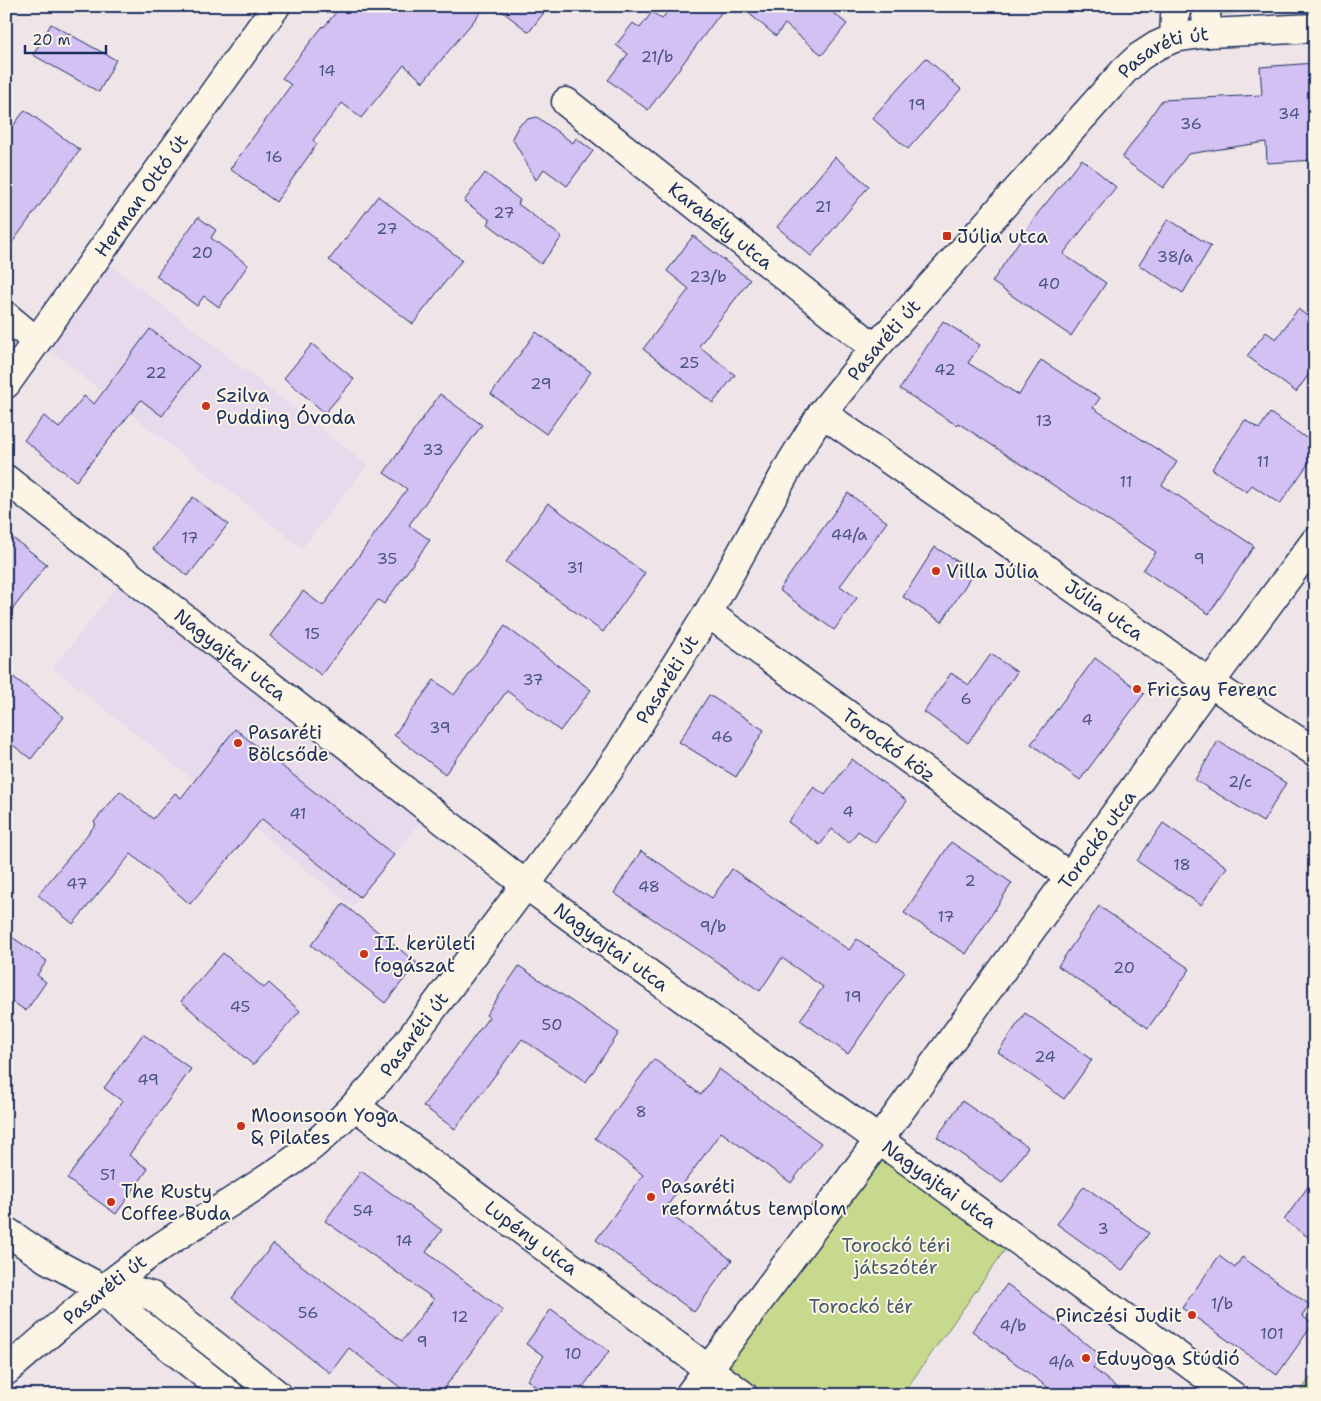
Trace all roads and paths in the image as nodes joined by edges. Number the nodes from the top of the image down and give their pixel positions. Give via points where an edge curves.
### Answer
1 (276, 6) edge
2 (1177, 6) edge
3 (1205, 6) edge
4 (1315, 28) edge
5 (1208, 33) junction
6 (1174, 38) junction
7 (566, 102) dead end
8 (6, 316) edge
9 (36, 341) junction
10 (875, 348) junction
11 (6, 384) edge
12 (822, 413) junction
13 (6, 479) edge
14 (1315, 541) edge
15 (708, 613) junction
16 (1210, 683) junction
17 (1315, 752) edge
18 (1069, 876) junction
19 (526, 885) junction
20 (355, 1106) junction
21 (879, 1140) junction
22 (6, 1231) edge
23 (103, 1289) junction
24 (709, 1369) junction
25 (6, 1371) edge
26 (230, 1395) edge
27 (278, 1395) edge
28 (689, 1395) edge
29 (743, 1395) edge
30 (1232, 1395) edge

1 - 9 street, Herman Ottó út
2 - 6 street
3 - 5 street
4 - 5 street, Pasaréti út
5 - 6 street, Pasaréti út
6 - 10 street, Pasaréti út via 1150,50 1124,71
7 - 10 street, Karabély utca
8 - 9 street
9 - 11 street, Herman Ottó út
10 - 12 street, Pasaréti út
12 - 15 street, Pasaréti út
12 - 16 street, Júlia utca
13 - 19 street, Nagyajtai utca
14 - 16 street, Torockó utca
15 - 18 street, Torockó köz
15 - 19 street, Pasaréti út via 620,754
16 - 17 street, Júlia utca
16 - 18 street, Torockó utca
18 - 21 street, Torockó utca
19 - 20 street, Pasaréti út via 383,1075
19 - 21 street, Nagyajtai utca
20 - 23 street, Pasaréti út via 302,1154 272,1176 153,1252
20 - 24 street, Lupény utca
21 - 24 street
21 - 30 street, Nagyajtai utca
22 - 23 street via 47,1259
23 - 25 street, Pasaréti út
23 - 26 street via 129,1315
23 - 27 street via 132,1290 152,1296
24 - 28 street
24 - 29 street

